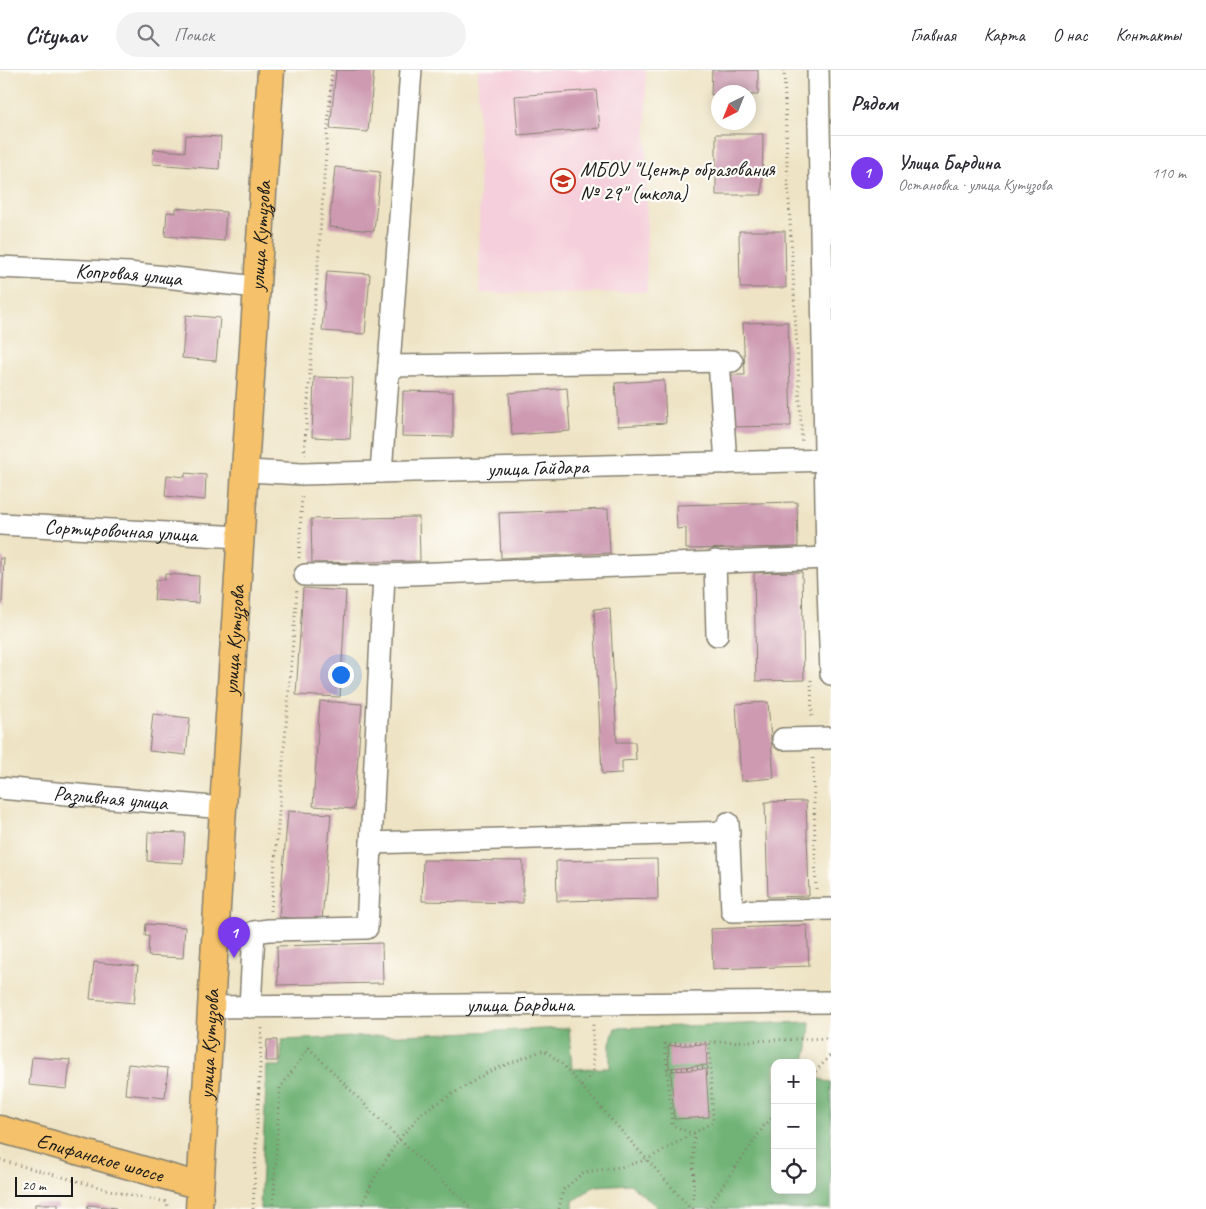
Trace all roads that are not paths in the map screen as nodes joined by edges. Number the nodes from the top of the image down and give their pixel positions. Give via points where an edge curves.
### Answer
1 (271, 70) edge
2 (411, 70) edge
3 (823, 73) edge
4 (825, 124) edge
5 (0, 267) edge
6 (257, 288) junction
7 (389, 366) junction
8 (828, 460) edge
9 (726, 463) junction
10 (246, 471) junction
11 (381, 472) junction
12 (0, 524) edge
13 (241, 537) junction
14 (827, 558) junction
15 (715, 561) junction
16 (384, 575) junction
17 (300, 576) road end
18 (717, 635) dead end
19 (821, 676) edge
20 (822, 738) edge
21 (783, 739) dead end
22 (0, 788) edge
23 (223, 808) junction
24 (371, 843) junction
25 (824, 909) edge
26 (831, 1002) edge
27 (256, 1006) junction
28 (210, 1008) junction
29 (0, 1129) edge
30 (199, 1198) edge

1 - 6 main road, улица Кутузова
2 - 7 street
3 - 4 street
4 - 8 street
5 - 6 street, Копровая улица via 128,274
6 - 10 main road, улица Кутузова
7 - 9 street via 726,361
7 - 11 street
8 - 9 street, улица Гайдара
8 - 14 street
9 - 11 street, улица Гайдара
10 - 11 street, улица Гайдара via 302,474
10 - 13 main road, улица Кутузова
12 - 13 street, Сортировочная улица
13 - 23 main road, улица Кутузова
14 - 15 street
14 - 19 street
15 - 16 street
15 - 18 street
16 - 17 street
16 - 24 street
20 - 21 street
22 - 23 street, Разливная улица
23 - 28 main road, улица Кутузова
24 - 25 street via 728,827 732,911
24 - 27 street via 366,928 254,932
26 - 27 street, улица Бардина
27 - 28 street, улица Бардина
28 - 30 main road, улица Кутузова
29 - 30 main road, Епифанское шоссе

